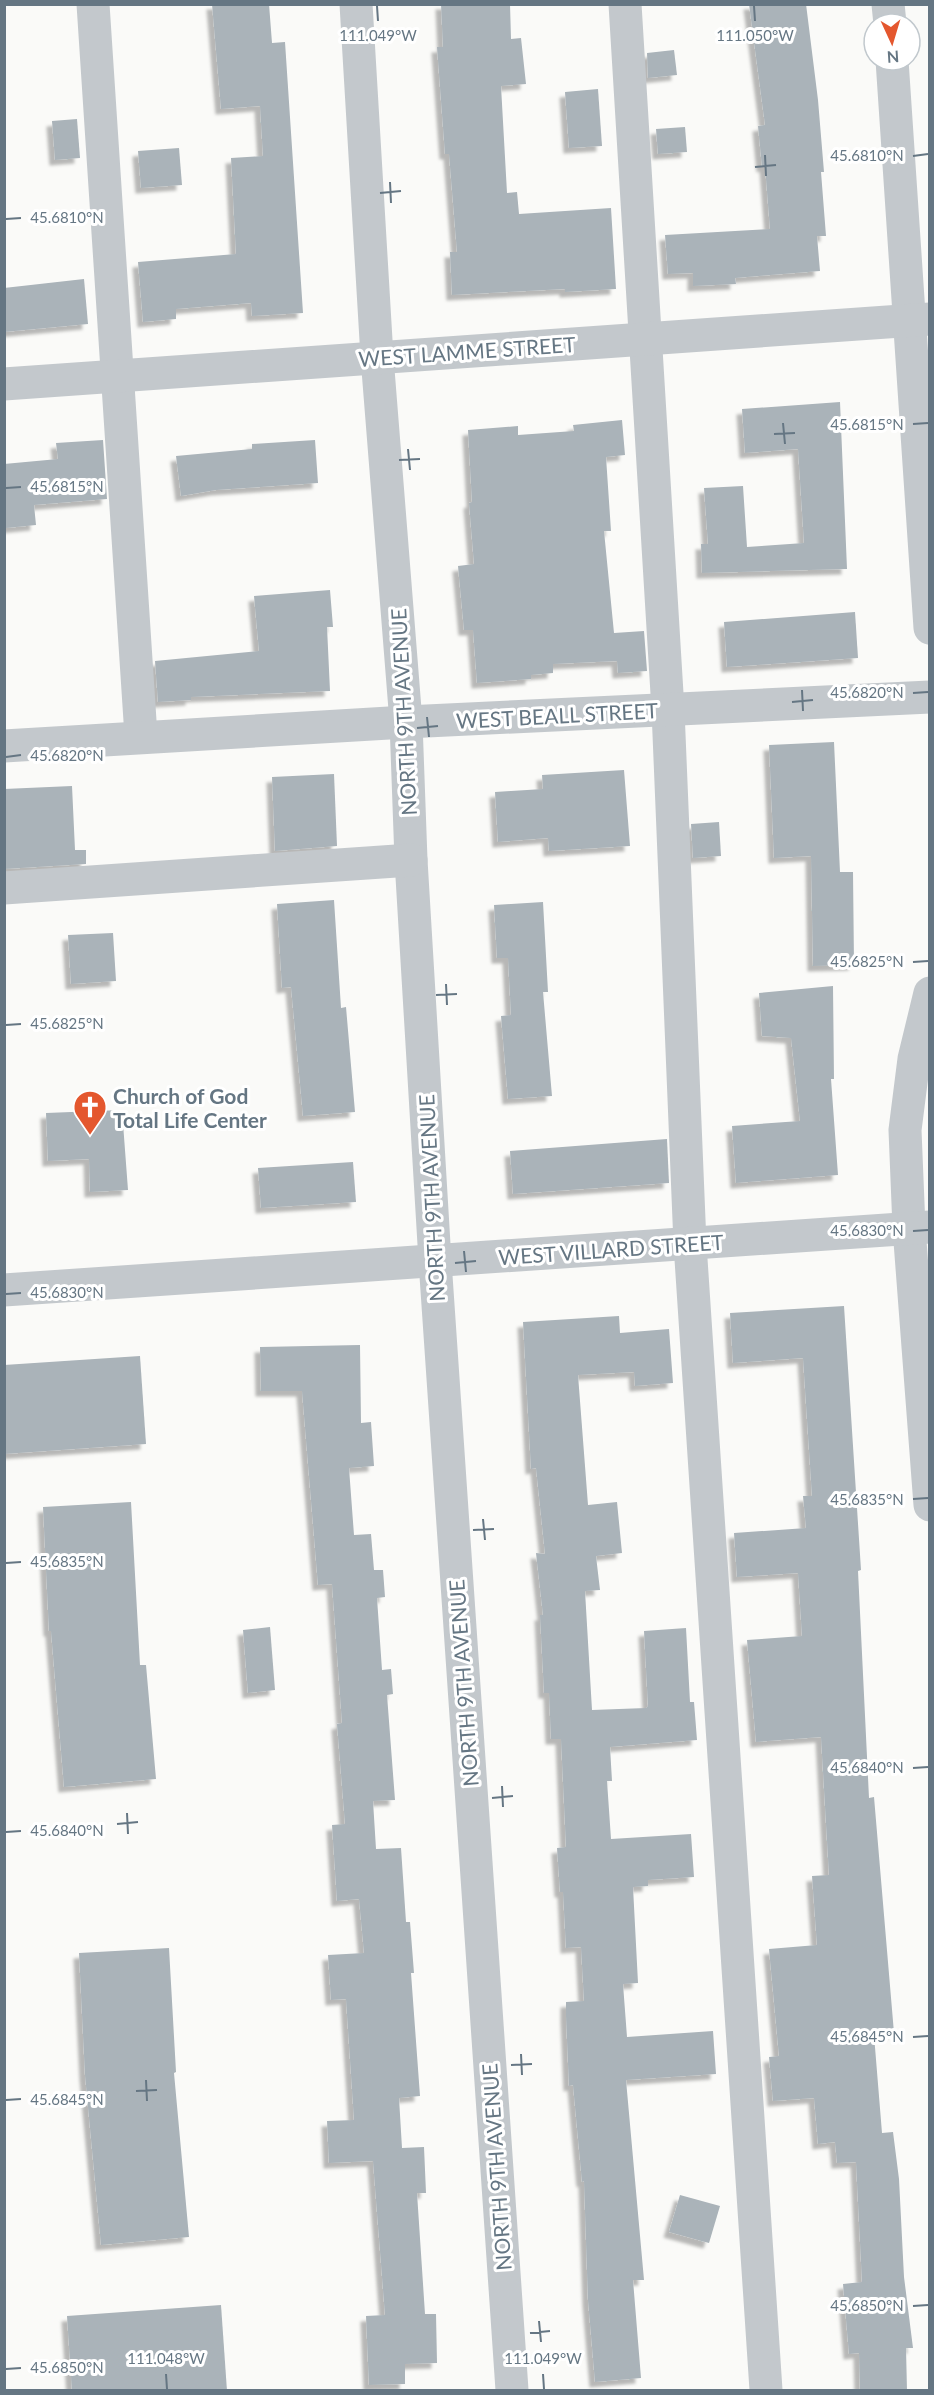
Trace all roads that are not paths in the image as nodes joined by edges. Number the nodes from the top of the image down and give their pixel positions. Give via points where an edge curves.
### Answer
1 (93, 4) edge
2 (356, 4) edge
3 (625, 4) edge
4 (893, 72) edge
5 (919, 320) edge
6 (645, 340) junction
7 (377, 357) junction
8 (117, 377) junction
9 (4, 384) edge
10 (930, 628) edge
11 (930, 697) edge
12 (668, 710) junction
13 (406, 722) junction
14 (141, 736) junction
15 (4, 746) edge
16 (411, 860) junction
17 (4, 888) edge
18 (930, 993) edge
19 (919, 1228) edge
20 (690, 1244) junction
21 (435, 1261) junction
22 (4, 1290) edge
23 (930, 1505) edge
24 (512, 2391) edge
25 (765, 2391) edge

1 - 8 street
2 - 7 street, NORTH 9TH AVENUE
3 - 6 street
4 - 5 street
5 - 6 street, WEST LAMME STREET
5 - 10 street
6 - 7 street, WEST LAMME STREET
6 - 12 street
7 - 8 street, WEST LAMME STREET
7 - 13 street, NORTH 9TH AVENUE
8 - 9 street, WEST LAMME STREET
8 - 14 street
11 - 12 street, WEST BEALL STREET
12 - 13 street, WEST BEALL STREET
12 - 20 street
13 - 14 street, WEST BEALL STREET
13 - 16 street, NORTH 9TH AVENUE
14 - 15 street, WEST BEALL STREET
16 - 17 street
16 - 21 street, NORTH 9TH AVENUE
18 - 19 street via 914,1059 905,1130
19 - 20 street, WEST VILLARD STREET
19 - 23 street
20 - 21 street, WEST VILLARD STREET
20 - 25 street
21 - 22 street, WEST VILLARD STREET
21 - 24 street, NORTH 9TH AVENUE

